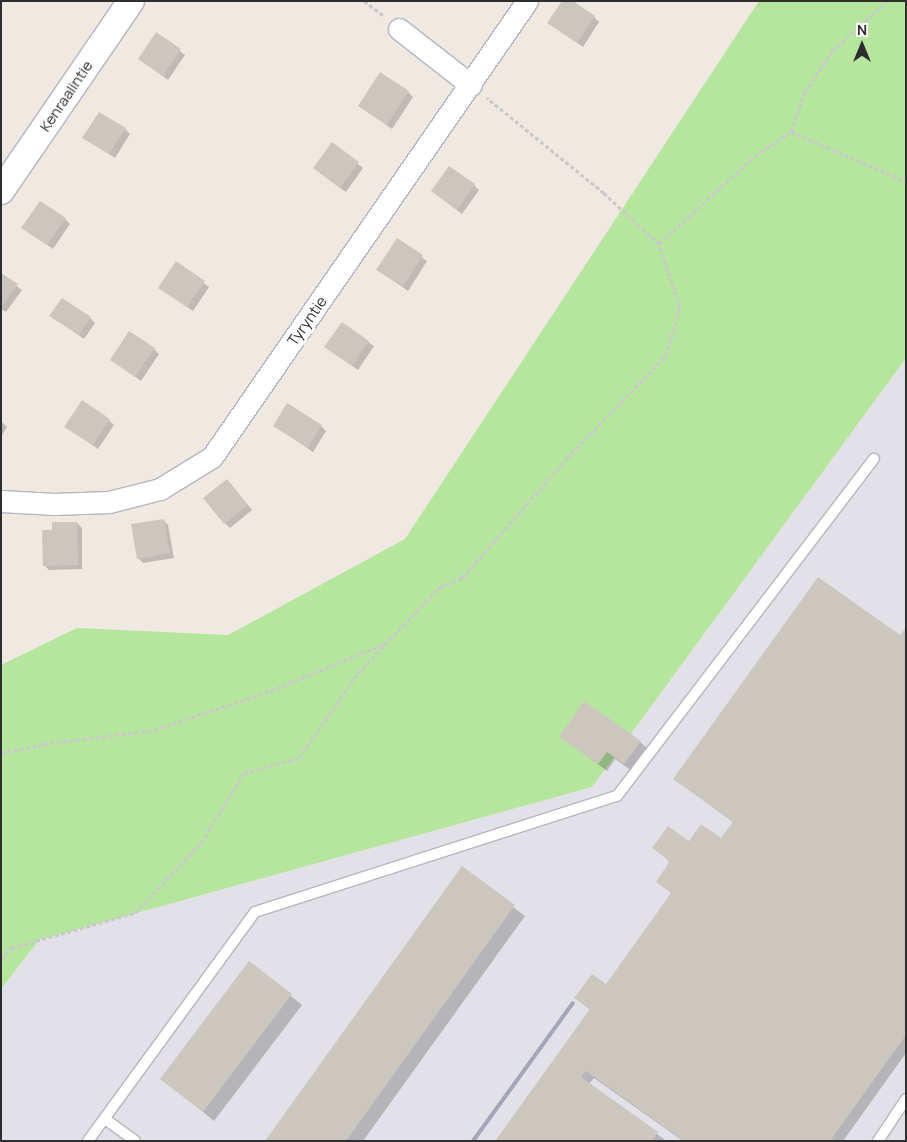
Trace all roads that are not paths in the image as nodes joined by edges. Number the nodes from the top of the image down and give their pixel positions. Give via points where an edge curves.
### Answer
1 (131, 1) edge
2 (527, 1) edge
3 (399, 29) dead end
4 (471, 85) junction
5 (1, 191) edge
6 (874, 458) dead end
7 (1, 501) edge
8 (906, 1100) edge
9 (104, 1118) junction
10 (88, 1141) edge
11 (135, 1141) edge
12 (878, 1141) edge

1 - 5 street, Kenraalintie
2 - 4 street, Tyryntie
3 - 4 street
4 - 7 street, Tyryntie via 212,457 160,489 109,502 54,504
6 - 9 lane via 617,796 255,912
8 - 12 lane
9 - 10 lane
9 - 11 lane

